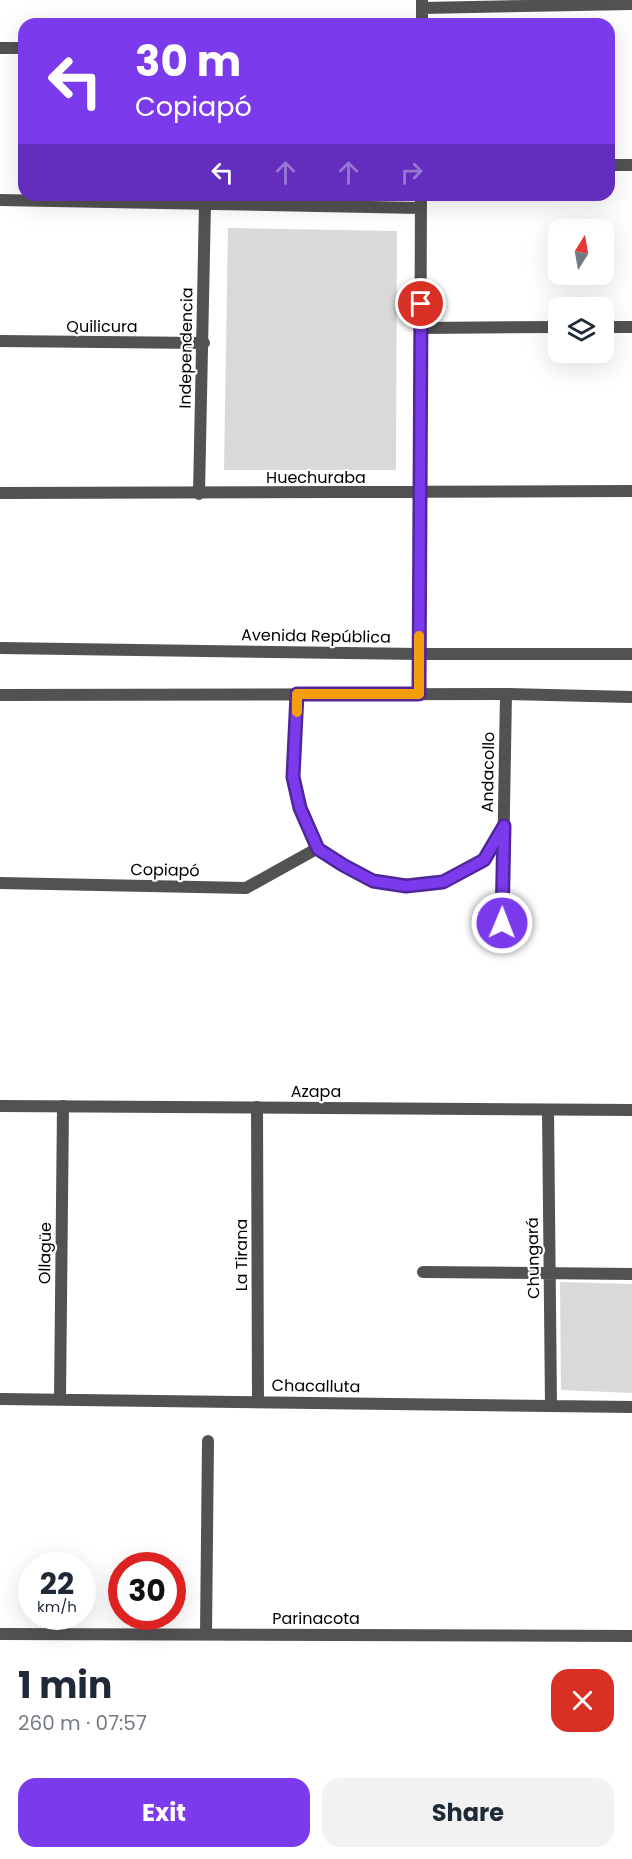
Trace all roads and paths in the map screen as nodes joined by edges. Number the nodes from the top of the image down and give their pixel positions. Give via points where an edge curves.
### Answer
1 (542, 3) edge
2 (422, 4) edge
3 (632, 4) edge
4 (0, 48) edge
5 (18, 48) edge
6 (615, 165) edge
7 (632, 165) edge
8 (0, 200) edge
9 (18, 200) edge
10 (68, 201) edge
11 (421, 201) edge
12 (205, 203) junction
13 (421, 208) junction
14 (548, 327) edge
15 (614, 327) edge
16 (632, 327) edge
17 (421, 328) junction
18 (0, 341) edge
19 (204, 343) junction
20 (632, 491) edge
21 (0, 494) edge
22 (200, 494) junction
23 (420, 494) junction
24 (0, 648) edge
25 (419, 654) junction
26 (632, 654) edge
27 (297, 694) junction
28 (419, 694) junction
29 (506, 694) junction
30 (0, 695) edge
31 (632, 696) edge
32 (504, 826) junction
33 (318, 849) junction
34 (0, 883) edge
35 (502, 923) dead end
36 (0, 1106) edge
37 (63, 1106) junction
38 (257, 1107) junction
39 (548, 1110) junction
40 (632, 1110) edge
41 (423, 1272) dead end
42 (550, 1272) junction
43 (632, 1274) edge
44 (0, 1399) edge
45 (60, 1400) junction
46 (258, 1402) junction
47 (551, 1406) junction
48 (632, 1407) edge
49 (208, 1441) dead end
50 (0, 1634) edge
51 (206, 1634) junction
52 (632, 1636) edge

1 - 2 street
1 - 3 street
4 - 5 street
6 - 7 street
8 - 9 street
10 - 12 street
11 - 13 street
12 - 13 street
12 - 19 street, Independencia
13 - 17 street
14 - 17 street
15 - 16 street
17 - 23 street
18 - 19 street, Quilicura
19 - 22 street, Independencia
20 - 23 street, Huechuraba
21 - 22 street, Huechuraba
22 - 23 street, Huechuraba
23 - 25 street
24 - 25 street, Avenida República
25 - 26 street, Avenida República
25 - 28 street
27 - 28 street
27 - 30 street
27 - 33 street via 293,777 300,808
28 - 29 street
29 - 31 street
29 - 32 street, Andacollo
32 - 33 street via 484,860 443,882 406,886 373,881
32 - 35 street, Andacollo
33 - 34 street, Copiapó via 246,888
36 - 37 street, Azapa
37 - 38 street, Azapa
37 - 45 street, Ollagüe
38 - 39 street, Azapa
38 - 46 street, La Tirana
39 - 40 street, Azapa
39 - 42 street, Chungará
41 - 42 street
42 - 43 street
42 - 47 street, Chungará
44 - 45 street, Chacalluta
45 - 46 street, Chacalluta
46 - 47 street, Chacalluta
47 - 48 street, Chacalluta
49 - 51 street
50 - 51 street, Parinacota
51 - 52 street, Parinacota

